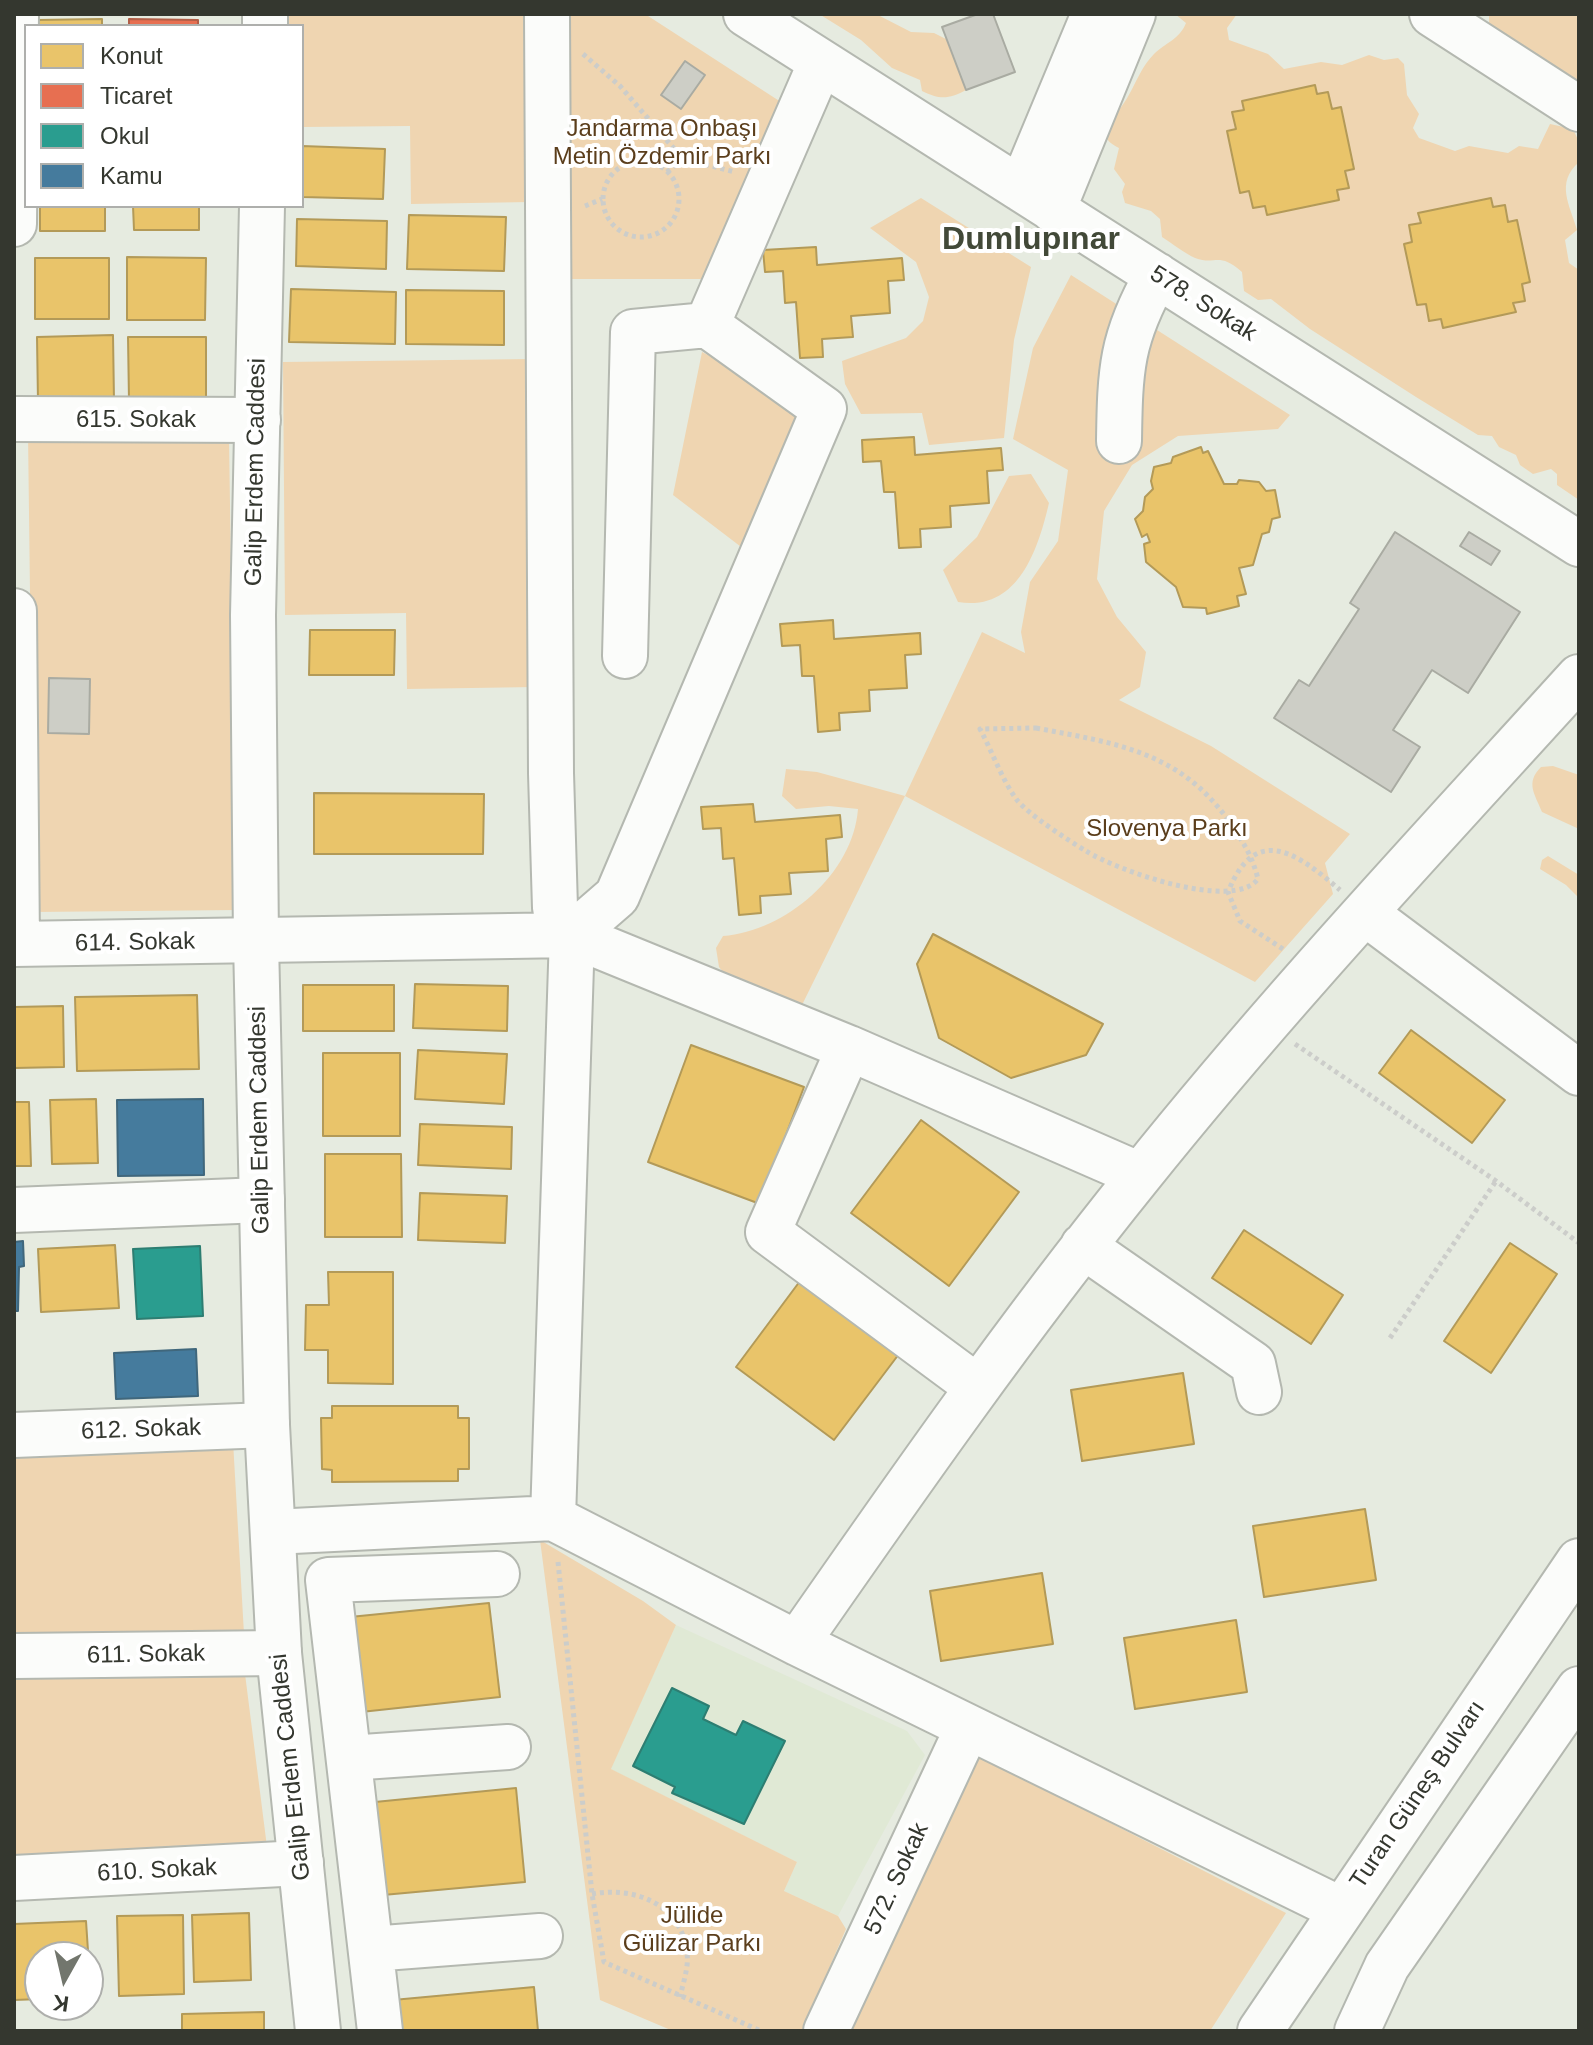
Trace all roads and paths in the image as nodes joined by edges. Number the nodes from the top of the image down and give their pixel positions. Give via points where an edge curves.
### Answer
1 (16, 14) edge
2 (746, 14) edge
3 (1094, 14) edge
4 (1133, 14) edge
5 (1446, 17) edge
6 (547, 26) edge
7 (821, 62) junction
8 (1579, 109) edge
9 (683, 159) junction
10 (667, 172) junction
11 (771, 177) junction
12 (1037, 200) junction
13 (262, 208) edge
14 (14, 224) edge
15 (1157, 275) junction
16 (707, 325) junction
17 (14, 419) edge
18 (258, 420) junction
19 (1119, 441) dead end
20 (1579, 544) edge
21 (14, 611) edge
22 (625, 656) dead end
23 (1579, 677) edge
24 (1252, 855) junction
25 (1228, 892) junction
26 (1365, 913) junction
27 (572, 935) junction
28 (256, 942) junction
29 (16, 944) edge
30 (1315, 969) junction
31 (1268, 1026) junction
32 (849, 1048) junction
33 (1579, 1073) edge
34 (1140, 1175) junction
35 (1496, 1181) junction
36 (262, 1200) junction
37 (14, 1210) edge
38 (1579, 1243) edge
39 (1083, 1246) junction
40 (1390, 1338) dead end
41 (976, 1386) junction
42 (1259, 1392) dead end
43 (267, 1425) junction
44 (14, 1435) edge
45 (553, 1518) junction
46 (273, 1532) junction
47 (1579, 1561) edge
48 (497, 1574) dead end
49 (797, 1643) junction
50 (279, 1653) junction
51 (14, 1656) edge
52 (1579, 1689) edge
53 (968, 1727) junction
54 (508, 1747) dead end
55 (349, 1758) junction
56 (301, 1863) junction
57 (14, 1878) edge
58 (592, 1894) junction
59 (1340, 1909) junction
60 (540, 1936) dead end
61 (371, 1949) junction
62 (1387, 1966) junction
63 (680, 1997) junction
64 (318, 2031) edge
65 (380, 2031) edge
66 (761, 2031) edge
67 (826, 2031) edge
68 (1260, 2031) edge
69 (1339, 2031) edge
70 (1357, 2031) edge

1 - 14 street
2 - 7 street, 578. Sokak
3 - 12 street
4 - 12 street
5 - 8 street
6 - 9 path via 620,86
6 - 27 street via 551,788 555,908
7 - 11 street
7 - 12 street, 578. Sokak
9 - 10 path
9 - 11 path
10 - 10 path via 675,182 678,207 665,228 638,236 613,225 602,199 611,175 644,161
11 - 16 street
12 - 15 street, 578. Sokak
13 - 18 street, Galip Erdem Caddesi
15 - 19 street via 1133,318 1123,351
15 - 20 street, 578. Sokak
16 - 22 street via 633,332
16 - 27 street via 824,409 617,896
17 - 18 street, 615. Sokak
18 - 28 street, Galip Erdem Caddesi via 253,615
21 - 29 street
23 - 26 street
24 - 25 path via 1238,867
24 - 25 path via 1258,879 1253,887
24 - 25 path via 1212,798 1166,762 1116,743 1036,728 980,729 1018,800 1087,852 1164,883
24 - 26 path via 1289,852
25 - 30 path via 1240,921
26 - 30 street
26 - 33 street
27 - 28 street, 614. Sokak
27 - 32 street
27 - 45 street
28 - 29 street, 614. Sokak
28 - 36 street, Galip Erdem Caddesi
30 - 31 street
31 - 34 street
31 - 35 path
32 - 34 street
32 - 41 street via 768,1232
34 - 39 street
35 - 38 path
35 - 40 path
36 - 37 street
36 - 43 street, Galip Erdem Caddesi
39 - 41 street
39 - 42 street via 1253,1364
41 - 49 street
43 - 44 street, 612. Sokak
43 - 46 street, Galip Erdem Caddesi
45 - 46 street
45 - 49 street
45 - 58 path
46 - 50 street, Galip Erdem Caddesi
47 - 59 street, Turan Güneş Bulvarı
48 - 55 street via 328,1580
49 - 53 street
50 - 51 street, 611. Sokak
50 - 56 street, Galip Erdem Caddesi
52 - 62 street
53 - 59 street
53 - 67 street, 572. Sokak
54 - 55 street
55 - 61 street
56 - 57 street, 610. Sokak
56 - 64 street, Galip Erdem Caddesi
58 - 63 path via 604,1962
58 - 63 path via 634,1892 670,1914 687,1953
59 - 68 street, Turan Güneş Bulvarı
60 - 61 street
61 - 65 street
62 - 69 street
62 - 70 street
63 - 66 path

